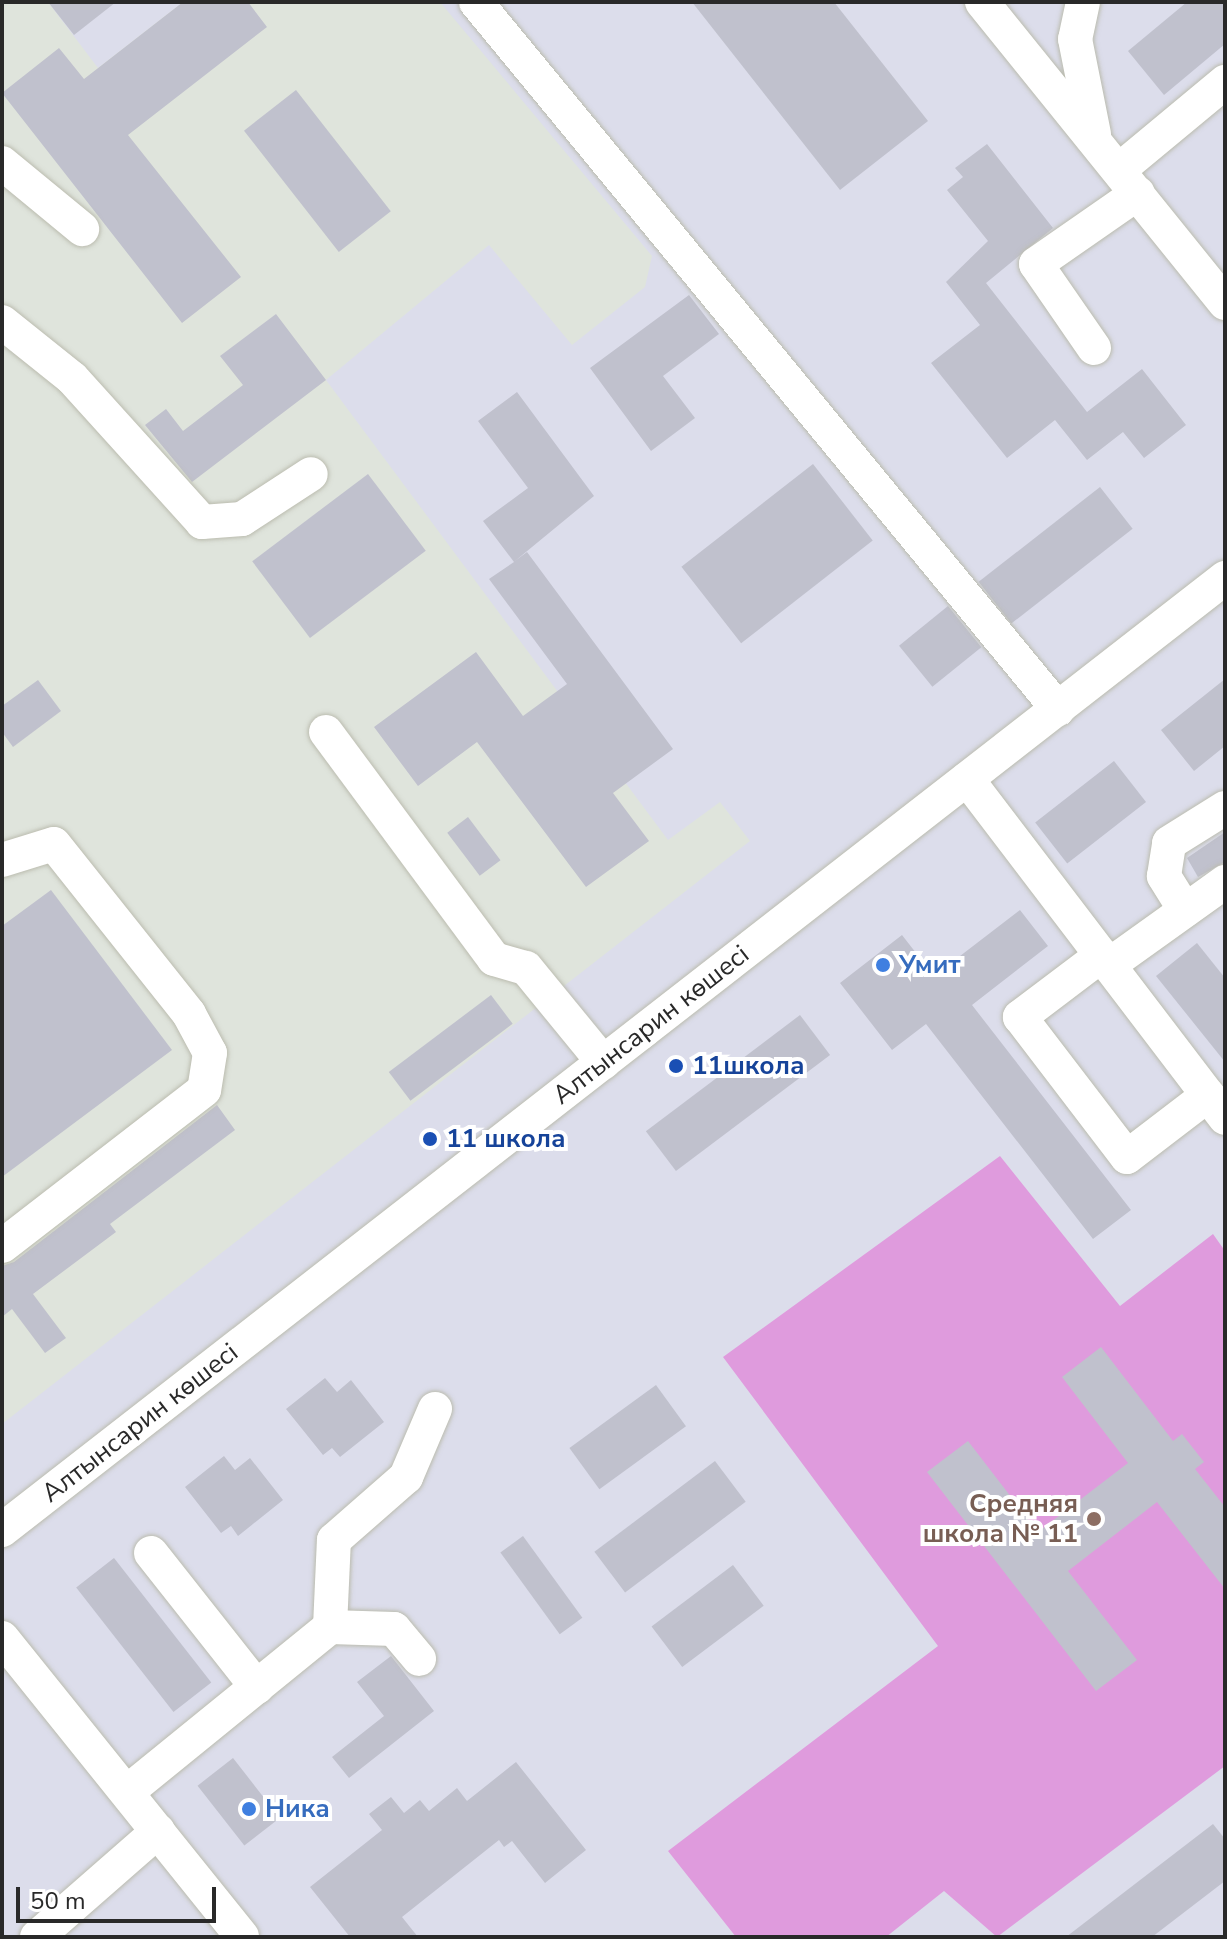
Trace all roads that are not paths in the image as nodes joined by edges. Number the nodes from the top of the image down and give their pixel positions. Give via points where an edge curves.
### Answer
1 (476, 2) edge
2 (982, 2) edge
3 (1083, 2) edge
4 (1225, 82) edge
5 (1095, 138) junction
6 (2, 163) edge
7 (1128, 181) junction
8 (82, 229) dead end
9 (1225, 303) edge
10 (2, 322) edge
11 (1094, 348) dead end
12 (311, 474) dead end
13 (1225, 578) edge
14 (1058, 709) junction
15 (326, 732) dead end
16 (967, 779) junction
17 (1225, 808) edge
18 (2, 860) edge
19 (1225, 882) edge
20 (1185, 910) junction
21 (1105, 960) junction
22 (603, 1062) junction
23 (1217, 1106) edge
24 (2, 1246) edge
25 (435, 1409) dead end
26 (2, 1530) edge
27 (151, 1553) dead end
28 (330, 1627) junction
29 (2, 1638) edge
30 (419, 1659) dead end
31 (257, 1687) junction
32 (127, 1792) junction
33 (158, 1831) junction
34 (37, 1937) edge
35 (242, 1937) edge

1 - 14 street
2 - 5 street
3 - 5 street via 1075,39
4 - 7 street
5 - 7 street
6 - 8 street
7 - 9 street
7 - 11 street via 1036,264
10 - 12 street via 72,378 202,522 242,519
13 - 14 street, Алтынсарин көшесі
14 - 16 street, Алтынсарин көшесі
15 - 22 street via 494,959 526,968
16 - 21 street
16 - 22 street, Алтынсарин көшесі
17 - 20 street via 1169,843 1164,876
18 - 24 street via 54,844 189,1014 210,1053 204,1090
19 - 20 street
20 - 21 street
21 - 23 street
21 - 23 street via 1020,1017 1082,1099 1127,1157
22 - 26 street, Алтынсарин көшесі
25 - 28 street via 406,1477 334,1540
27 - 31 street
28 - 30 street via 394,1629
28 - 31 street
29 - 32 street
31 - 32 street
32 - 33 street
33 - 34 street
33 - 35 street

